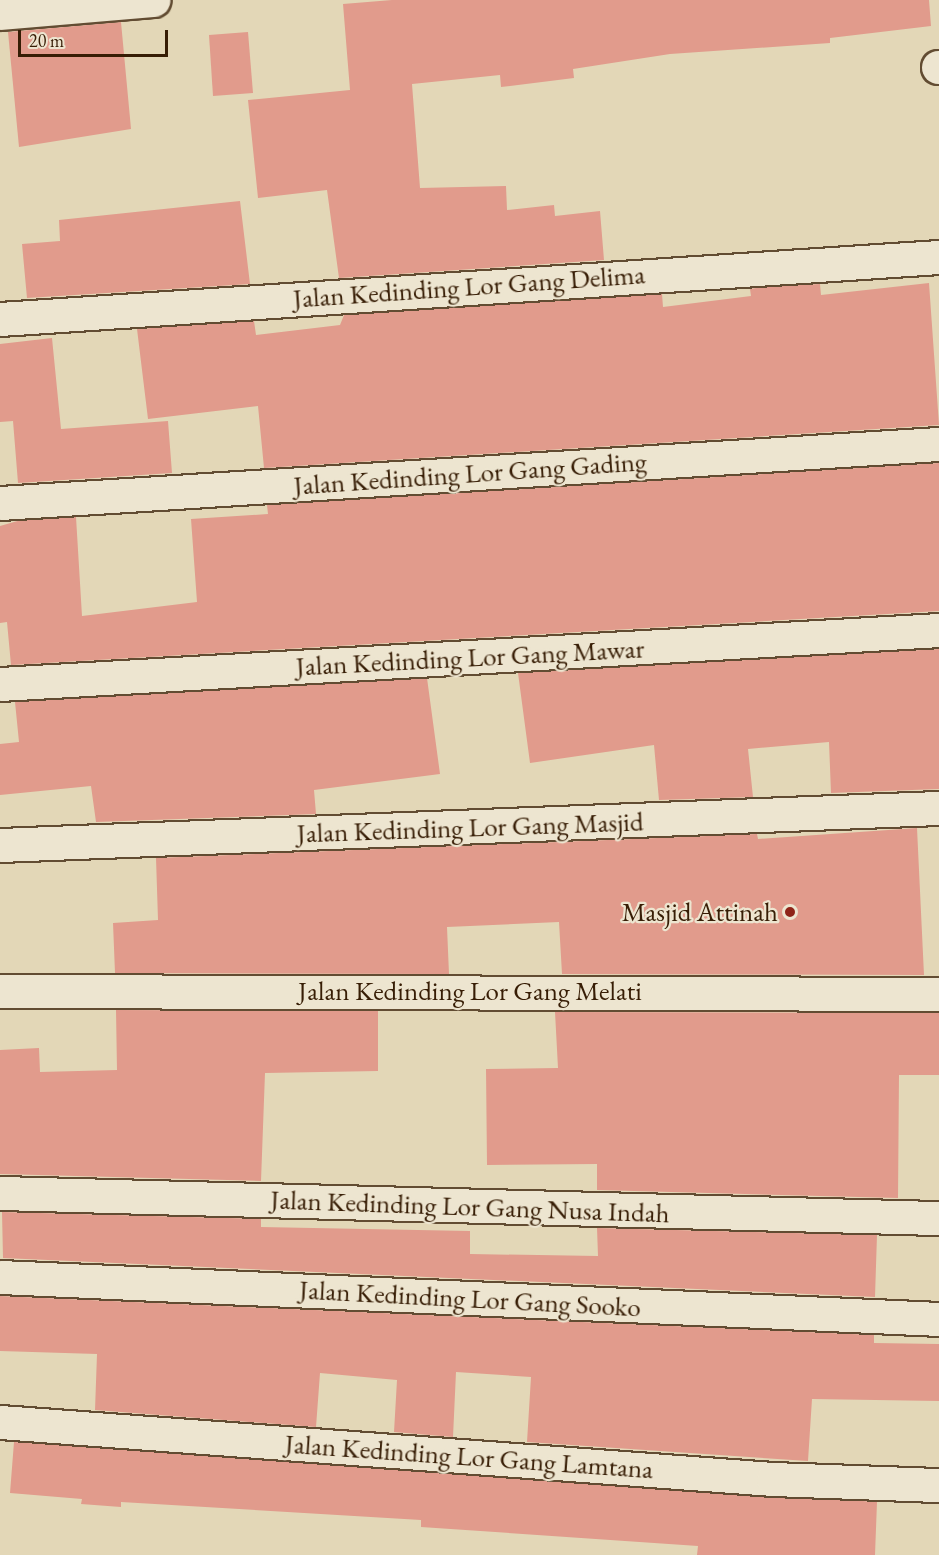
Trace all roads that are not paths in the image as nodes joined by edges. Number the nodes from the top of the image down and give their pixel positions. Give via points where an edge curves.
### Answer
1 (153, 0) edge
2 (0, 13) edge
3 (939, 257) edge
4 (0, 319) edge
5 (939, 444) edge
6 (0, 502) edge
7 (939, 630) edge
8 (0, 684) edge
9 (939, 808) edge
10 (0, 845) edge
11 (0, 992) edge
12 (939, 994) edge
13 (0, 1193) edge
14 (939, 1218) edge
15 (0, 1277) edge
16 (939, 1319) edge
17 (0, 1422) edge
18 (939, 1485) edge

1 - 2 street
3 - 4 street, Jalan Kedinding Lor Gang Delima
5 - 6 street, Jalan Kedinding Lor Gang Gading
7 - 8 street, Jalan Kedinding Lor Gang Mawar
9 - 10 street, Jalan Kedinding Lor Gang Masjid
11 - 12 street, Jalan Kedinding Lor Gang Melati
13 - 14 street, Jalan Kedinding Lor Gang Nusa Indah
15 - 16 street, Jalan Kedinding Lor Gang Sooko
17 - 18 street, Jalan Kedinding Lor Gang Lamtana via 773,1479

